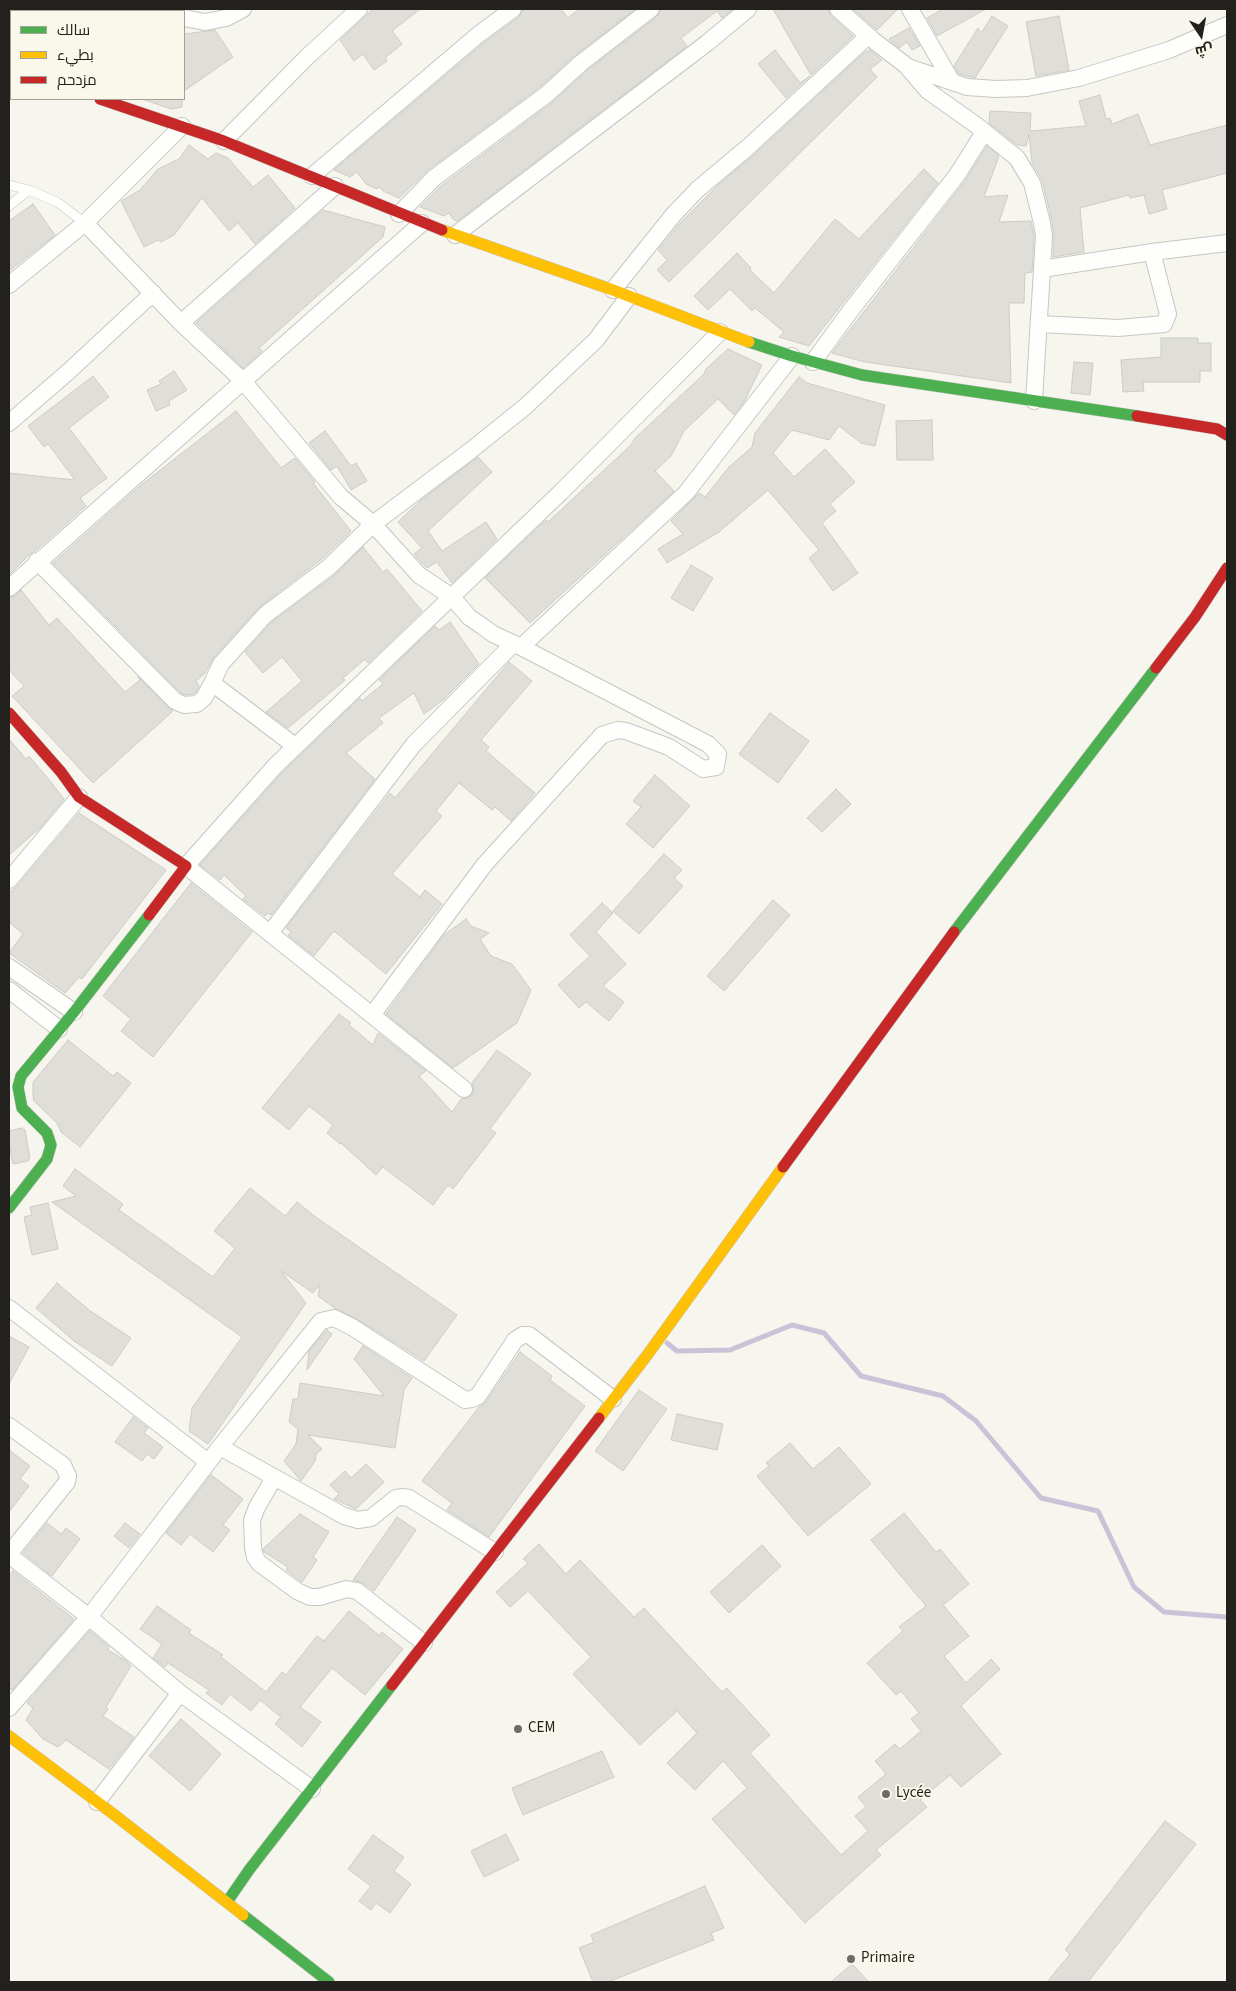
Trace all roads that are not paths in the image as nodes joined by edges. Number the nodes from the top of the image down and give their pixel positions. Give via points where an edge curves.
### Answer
1 (243, 9) edge
2 (359, 9) edge
3 (513, 9) edge
4 (651, 9) edge
5 (748, 9) edge
6 (838, 9) edge
7 (910, 9) edge
8 (185, 18) edge
9 (1227, 25) edge
10 (868, 36) junction
11 (908, 67) junction
12 (952, 82) junction
13 (103, 100) edge
14 (182, 126) junction
15 (984, 132) junction
16 (224, 141) junction
17 (312, 176) junction
18 (9, 185) edge
19 (335, 186) junction
20 (28, 190) junction
21 (9, 206) edge
22 (399, 214) junction
23 (422, 223) junction
24 (84, 224) junction
25 (456, 235) junction
26 (1227, 244) edge
27 (1152, 252) junction
28 (1042, 269) junction
29 (9, 285) edge
30 (613, 290) junction
31 (153, 293) junction
32 (629, 296) junction
33 (181, 323) junction
34 (1039, 324) junction
35 (720, 332) junction
36 (792, 356) junction
37 (813, 362) junction
38 (243, 381) junction
39 (1034, 401) junction
40 (9, 422) edge
41 (1227, 435) edge
42 (373, 524) junction
43 (37, 562) junction
44 (1227, 568) edge
45 (9, 588) edge
46 (452, 597) junction
47 (517, 646) junction
48 (212, 684) junction
49 (9, 713) edge
50 (295, 746) junction
51 (79, 797) junction
52 (186, 866) junction
53 (9, 880) edge
54 (270, 933) junction
55 (9, 967) edge
56 (9, 990) edge
57 (74, 1012) junction
58 (372, 1015) junction
59 (59, 1029) junction
60 (464, 1089) dead end
61 (9, 1208) edge
62 (9, 1308) edge
63 (613, 1400) junction
64 (9, 1426) edge
65 (220, 1447) junction
66 (208, 1462) junction
67 (274, 1478) junction
68 (495, 1552) junction
69 (9, 1554) edge
70 (89, 1616) junction
71 (424, 1643) junction
72 (180, 1693) junction
73 (9, 1708) edge
74 (9, 1736) edge
75 (312, 1789) junction
76 (98, 1802) junction
77 (227, 1902) junction
78 (323, 1980) edge

1 - 8 street via 226,18 205,22
2 - 16 street
3 - 17 street
4 - 22 street via 530,107 434,178
5 - 25 street
6 - 10 street
7 - 12 street
9 - 12 street via 1169,50 1079,78 1027,88 996,89 967,87
10 - 11 street
10 - 30 street via 698,189
11 - 12 street
11 - 15 street via 928,91
13 - 14 street
14 - 16 street
14 - 24 street
15 - 28 street via 1017,158 1032,183 1044,236
15 - 37 street via 957,175
16 - 17 street
17 - 19 street
18 - 20 lane
19 - 22 street
19 - 33 street
20 - 21 lane
20 - 24 lane via 57,202
22 - 23 street
23 - 25 street
23 - 38 street
24 - 29 street
24 - 31 street
25 - 30 street
26 - 27 street
27 - 28 street
27 - 34 street via 1168,314 1164,324 1118,328
28 - 34 street
30 - 32 street
31 - 33 street
31 - 40 street
32 - 35 street
32 - 42 street via 596,340 526,406
33 - 38 street
34 - 39 street
35 - 36 street
35 - 46 street
36 - 37 street
36 - 47 street via 686,493
37 - 39 street via 862,375
38 - 42 street via 341,497
38 - 43 street
39 - 41 street via 1217,429
42 - 46 street via 419,575
42 - 48 street via 329,567 265,615 225,658
43 - 45 street
43 - 48 street via 175,701 184,705 197,704
44 - 63 street via 1195,617 939,951
46 - 47 street via 469,617
46 - 50 street
47 - 54 street via 414,744
47 - 58 street via 708,744 718,754 716,767 703,769 669,747 626,731 602,735 485,864
48 - 50 street
49 - 51 street
50 - 52 street
51 - 52 street
51 - 53 street
52 - 54 street
52 - 57 street
54 - 58 street
55 - 57 street
56 - 59 street
57 - 59 street
58 - 60 street
59 - 61 street via 21,1076 18,1087 22,1108 50,1139 50,1152
62 - 66 street
63 - 65 street via 539,1342 523,1335 515,1340 478,1396 465,1400 352,1327 334,1318 326,1318 317,1324
63 - 68 street
64 - 69 street via 63,1465 68,1476 67,1482
65 - 66 street
65 - 67 street
66 - 70 street
67 - 68 street via 344,1516 358,1520 371,1518 396,1498 409,1498
67 - 71 street via 252,1520 253,1548 259,1563 310,1597 347,1588 357,1591
68 - 71 street
69 - 70 street
70 - 72 street
70 - 73 street
71 - 75 street
72 - 75 street
72 - 76 street
74 - 76 street
75 - 77 street
76 - 77 street
77 - 78 street

